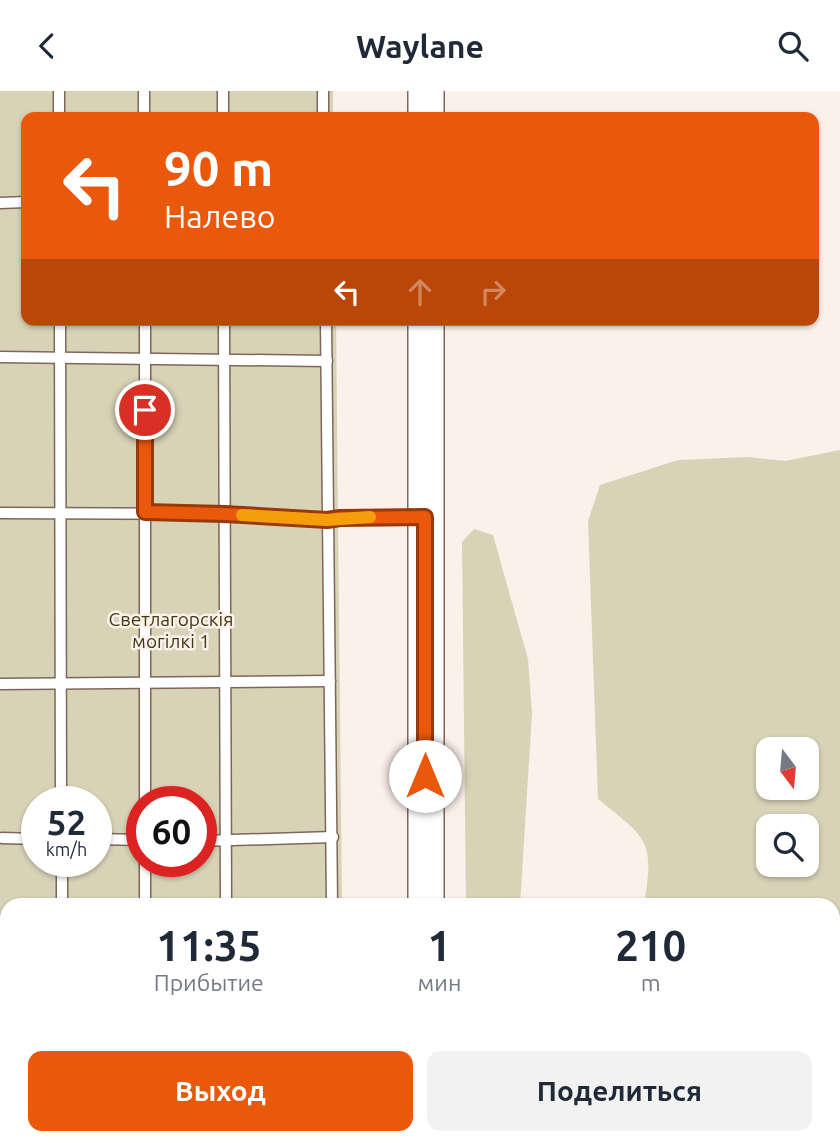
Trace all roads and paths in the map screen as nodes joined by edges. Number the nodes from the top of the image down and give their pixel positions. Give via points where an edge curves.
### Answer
1 (59, 91) edge
2 (144, 91) edge
3 (223, 91) edge
4 (324, 91) edge
5 (426, 91) edge
6 (59, 112) edge
7 (144, 112) edge
8 (223, 112) edge
9 (323, 112) edge
10 (426, 112) edge
11 (0, 202) edge
12 (21, 202) edge
13 (60, 326) edge
14 (145, 326) edge
15 (224, 326) edge
16 (326, 326) edge
17 (425, 326) edge
18 (0, 357) edge
19 (60, 358) junction
20 (145, 359) junction
21 (224, 360) junction
22 (327, 361) junction
23 (145, 512) junction
24 (0, 513) edge
25 (61, 514) junction
26 (225, 514) junction
27 (425, 517) junction
28 (327, 520) junction
29 (330, 681) junction
30 (225, 682) junction
31 (145, 683) junction
32 (0, 684) edge
33 (61, 684) junction
34 (61, 786) edge
35 (145, 786) edge
36 (333, 837) junction
37 (2, 838) dead end
38 (21, 838) edge
39 (217, 841) edge
40 (226, 841) junction
41 (62, 877) edge
42 (145, 877) edge
43 (62, 898) edge
44 (145, 898) edge
45 (226, 898) edge
46 (332, 898) edge
47 (426, 898) edge

1 - 6 lane
2 - 7 lane
3 - 8 lane
4 - 9 lane
5 - 10 main road
11 - 12 lane
13 - 19 lane
14 - 20 lane
15 - 21 lane
16 - 22 lane
17 - 27 main road
18 - 19 lane
19 - 20 lane
19 - 25 lane
20 - 21 lane
20 - 23 lane
21 - 22 lane
21 - 26 lane
22 - 28 lane
23 - 25 lane
23 - 26 lane
23 - 31 lane
24 - 25 lane
25 - 33 lane
26 - 28 lane
26 - 30 lane
27 - 28 lane
27 - 47 main road
28 - 29 lane
29 - 30 lane
29 - 36 lane
30 - 31 lane
30 - 40 lane
31 - 33 lane
31 - 35 lane
32 - 33 lane
33 - 34 lane
36 - 40 lane
36 - 46 lane
37 - 38 lane
39 - 40 lane
40 - 45 lane
41 - 43 lane
42 - 44 lane

